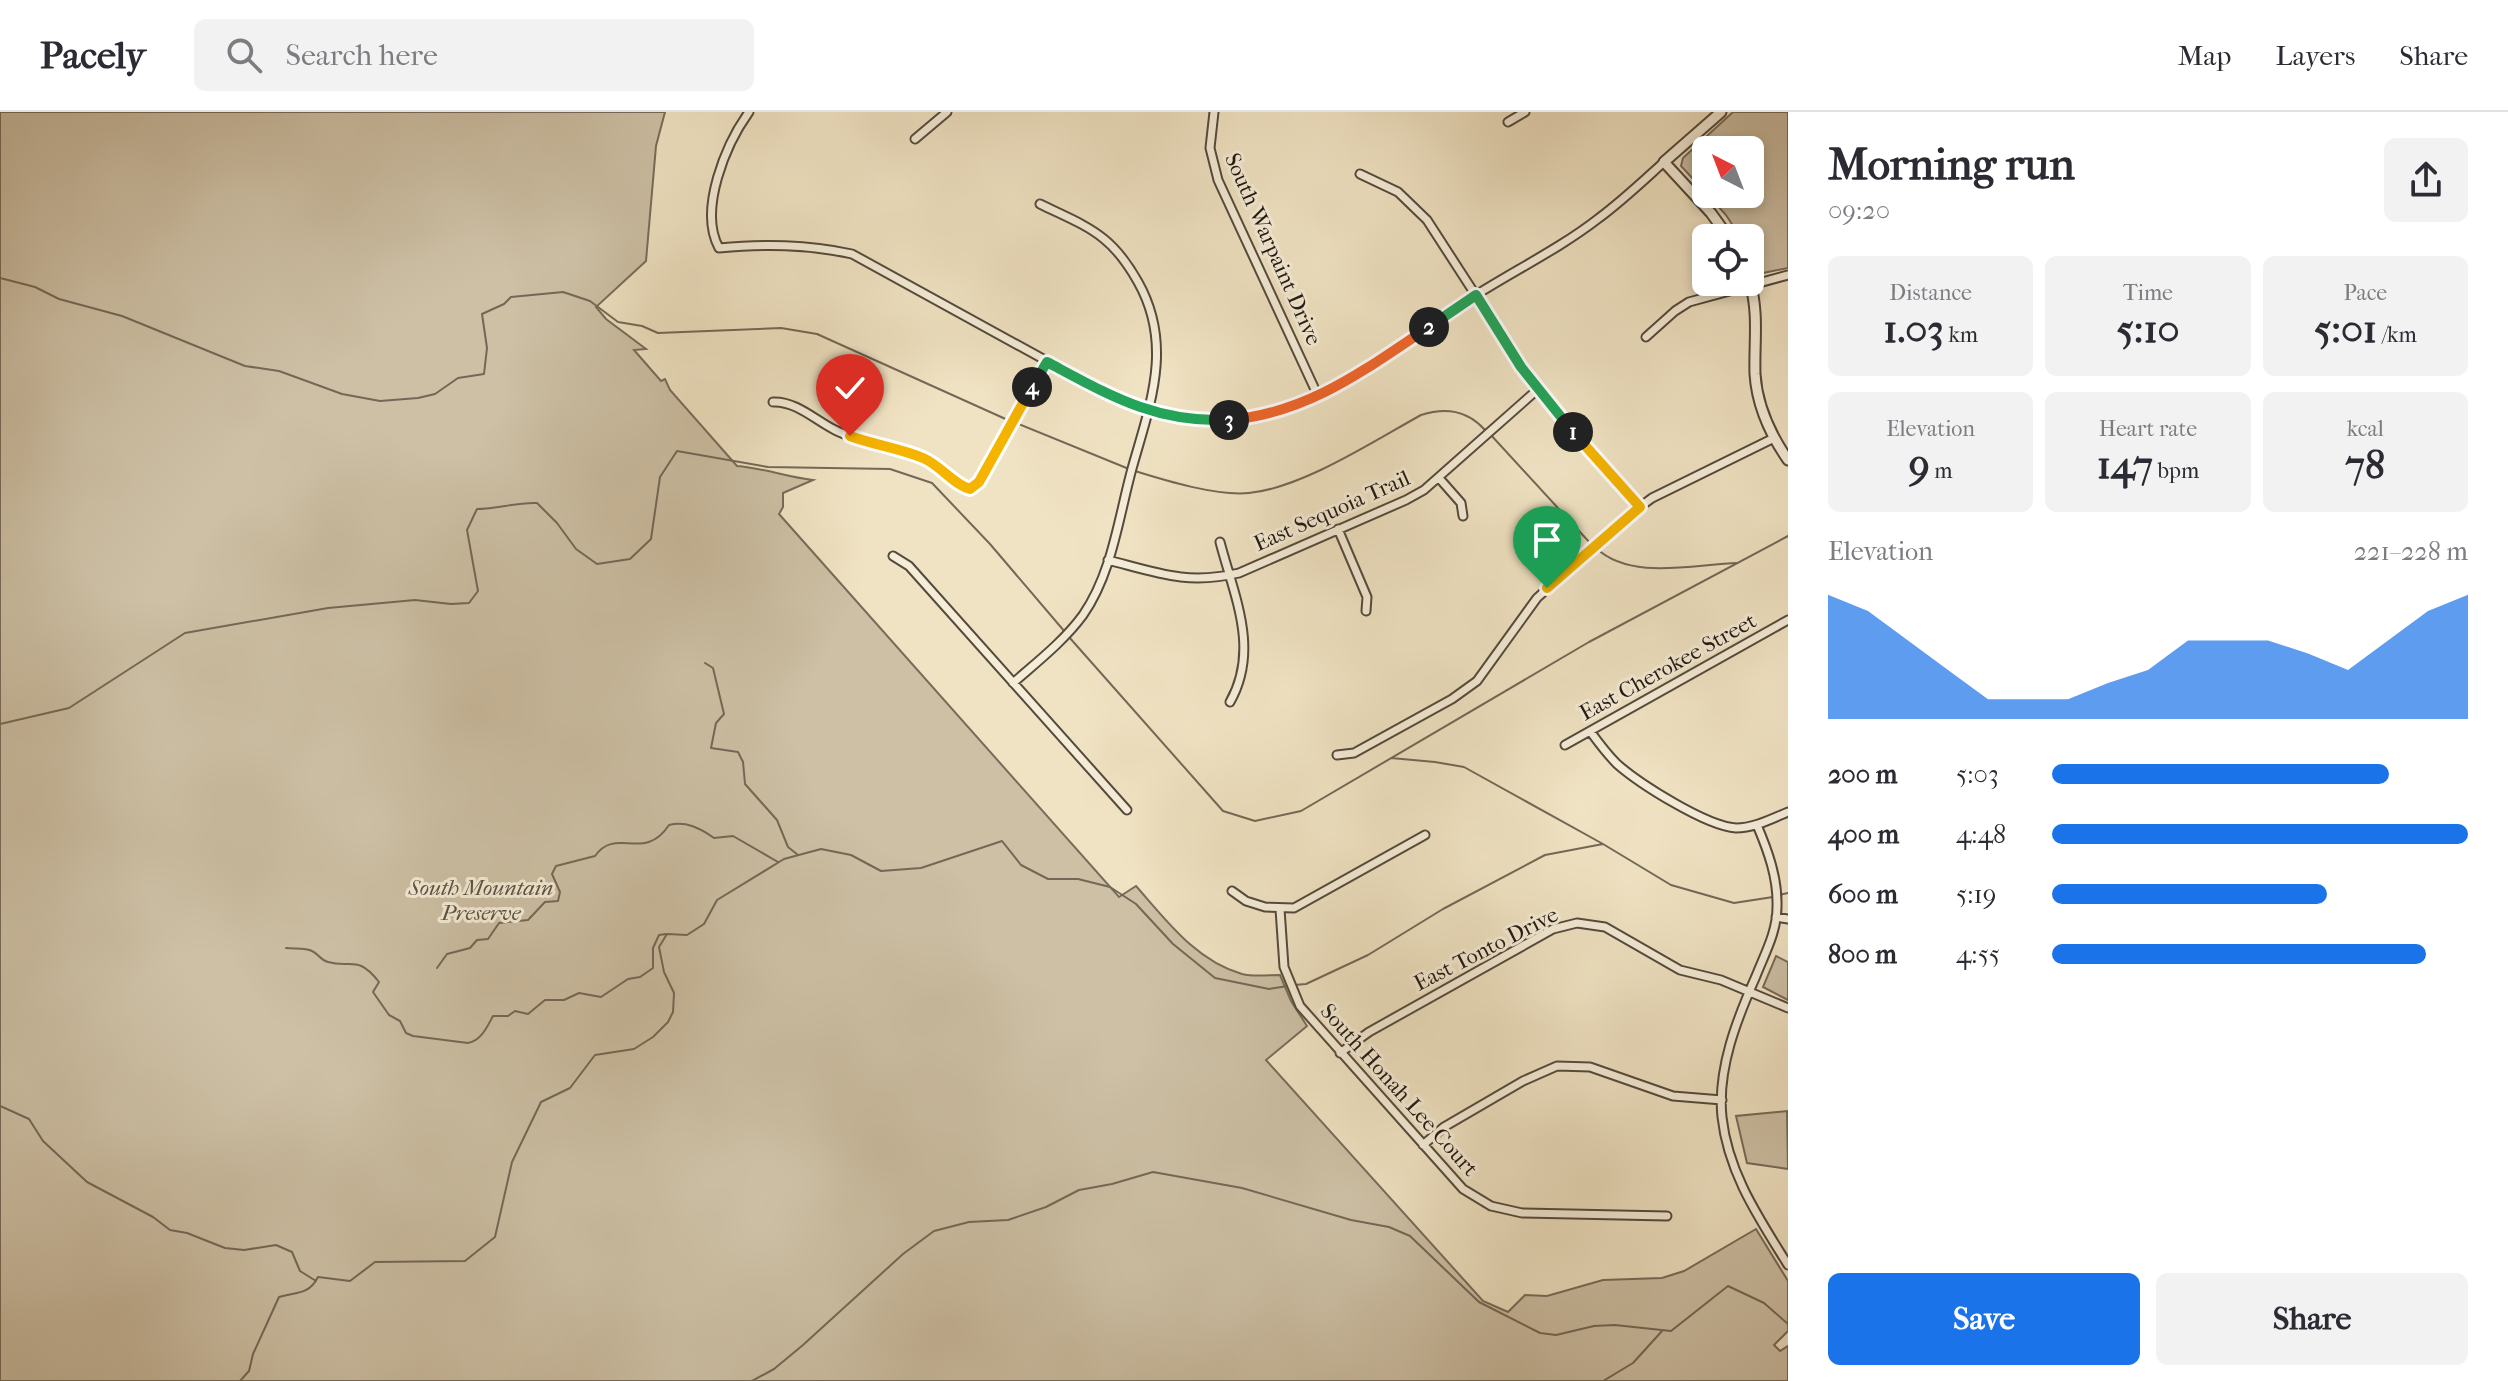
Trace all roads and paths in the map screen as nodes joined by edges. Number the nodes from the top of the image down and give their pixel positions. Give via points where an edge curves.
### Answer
1 (749, 112) edge
2 (947, 112) edge
3 (1214, 112) edge
4 (1525, 112) edge
5 (1721, 112) edge
6 (1508, 122) dead end
7 (915, 139) dead end
8 (1664, 162) junction
9 (1360, 174) dead end
10 (1040, 204) dead end
11 (1719, 224) edge
12 (1788, 275) edge
13 (1764, 281) edge
14 (1476, 295) junction
15 (1709, 296) edge
16 (1752, 296) edge
17 (1646, 337) dead end
18 (1047, 362) junction
19 (1537, 390) junction
20 (1318, 396) junction
21 (773, 402) dead end
22 (1148, 412) junction
23 (1774, 438) junction
24 (1788, 460) edge
25 (1439, 478) junction
26 (1640, 507) junction
27 (1463, 516) dead end
28 (1338, 529) junction
29 (1220, 542) dead end
30 (893, 556) dead end
31 (1108, 560) junction
32 (1229, 576) junction
33 (1366, 611) dead end
34 (1788, 620) edge
35 (1013, 683) junction
36 (1230, 702) dead end
37 (1590, 731) junction
38 (1565, 745) dead end
39 (1337, 755) dead end
40 (1127, 810) dead end
41 (1788, 812) edge
42 (1757, 825) junction
43 (1425, 835) dead end
44 (1232, 891) dead end
45 (1280, 909) junction
46 (1776, 917) junction
47 (1788, 919) edge
48 (1749, 991) junction
49 (1788, 1008) edge
50 (1340, 1053) junction
51 (1722, 1100) junction
52 (1423, 1145) junction
53 (1667, 1216) dead end
54 (1788, 1265) edge

1 - 18 street via 726,152 715,192 713,238 719,248 811,245 852,254
2 - 7 street
3 - 20 street, South Warpaint Drive via 1210,148 1218,180
4 - 6 street
5 - 8 street
8 - 11 street
8 - 14 street via 1598,219
9 - 14 street via 1398,192 1427,220
10 - 22 street via 1105,239 1128,263 1145,295 1157,331 1157,369
12 - 13 street
14 - 19 street
14 - 20 street
15 - 17 street via 1675,311
16 - 23 street via 1757,395
18 - 21 street via 979,482 967,489 923,458 850,436 791,404
18 - 22 street
19 - 25 street, East Sequoia Trail
19 - 26 street
20 - 22 street via 1253,418 1188,419
22 - 31 street
23 - 24 street
23 - 26 street
25 - 27 street via 1461,503
25 - 28 street, East Sequoia Trail via 1406,500
26 - 39 street via 1537,598 1466,690 1354,753
28 - 32 street, East Sequoia Trail
28 - 33 street via 1367,597
29 - 32 street
30 - 35 street via 909,566
31 - 32 street, East Sequoia Trail via 1177,579
31 - 35 street via 1095,595 1072,628
32 - 36 street via 1245,637 1242,675
34 - 37 street, East Cherokee Street
35 - 40 street
37 - 38 street, East Cherokee Street
37 - 42 street via 1619,766 1702,818 1721,826
41 - 42 street
42 - 46 street via 1776,884
43 - 45 street via 1294,908
44 - 45 street via 1246,901
45 - 50 street, South Honah Lee Court via 1288,981 1307,1016
46 - 47 street
46 - 48 street
48 - 49 street, East Tonto Drive
48 - 50 street, East Tonto Drive via 1680,970 1605,927 1577,923 1553,929
48 - 51 street via 1726,1058
50 - 52 street, South Honah Lee Court
51 - 52 street via 1673,1096 1590,1067 1557,1066 1444,1127
51 - 54 street via 1739,1183
52 - 53 street, South Honah Lee Court via 1463,1189 1491,1206 1522,1213

